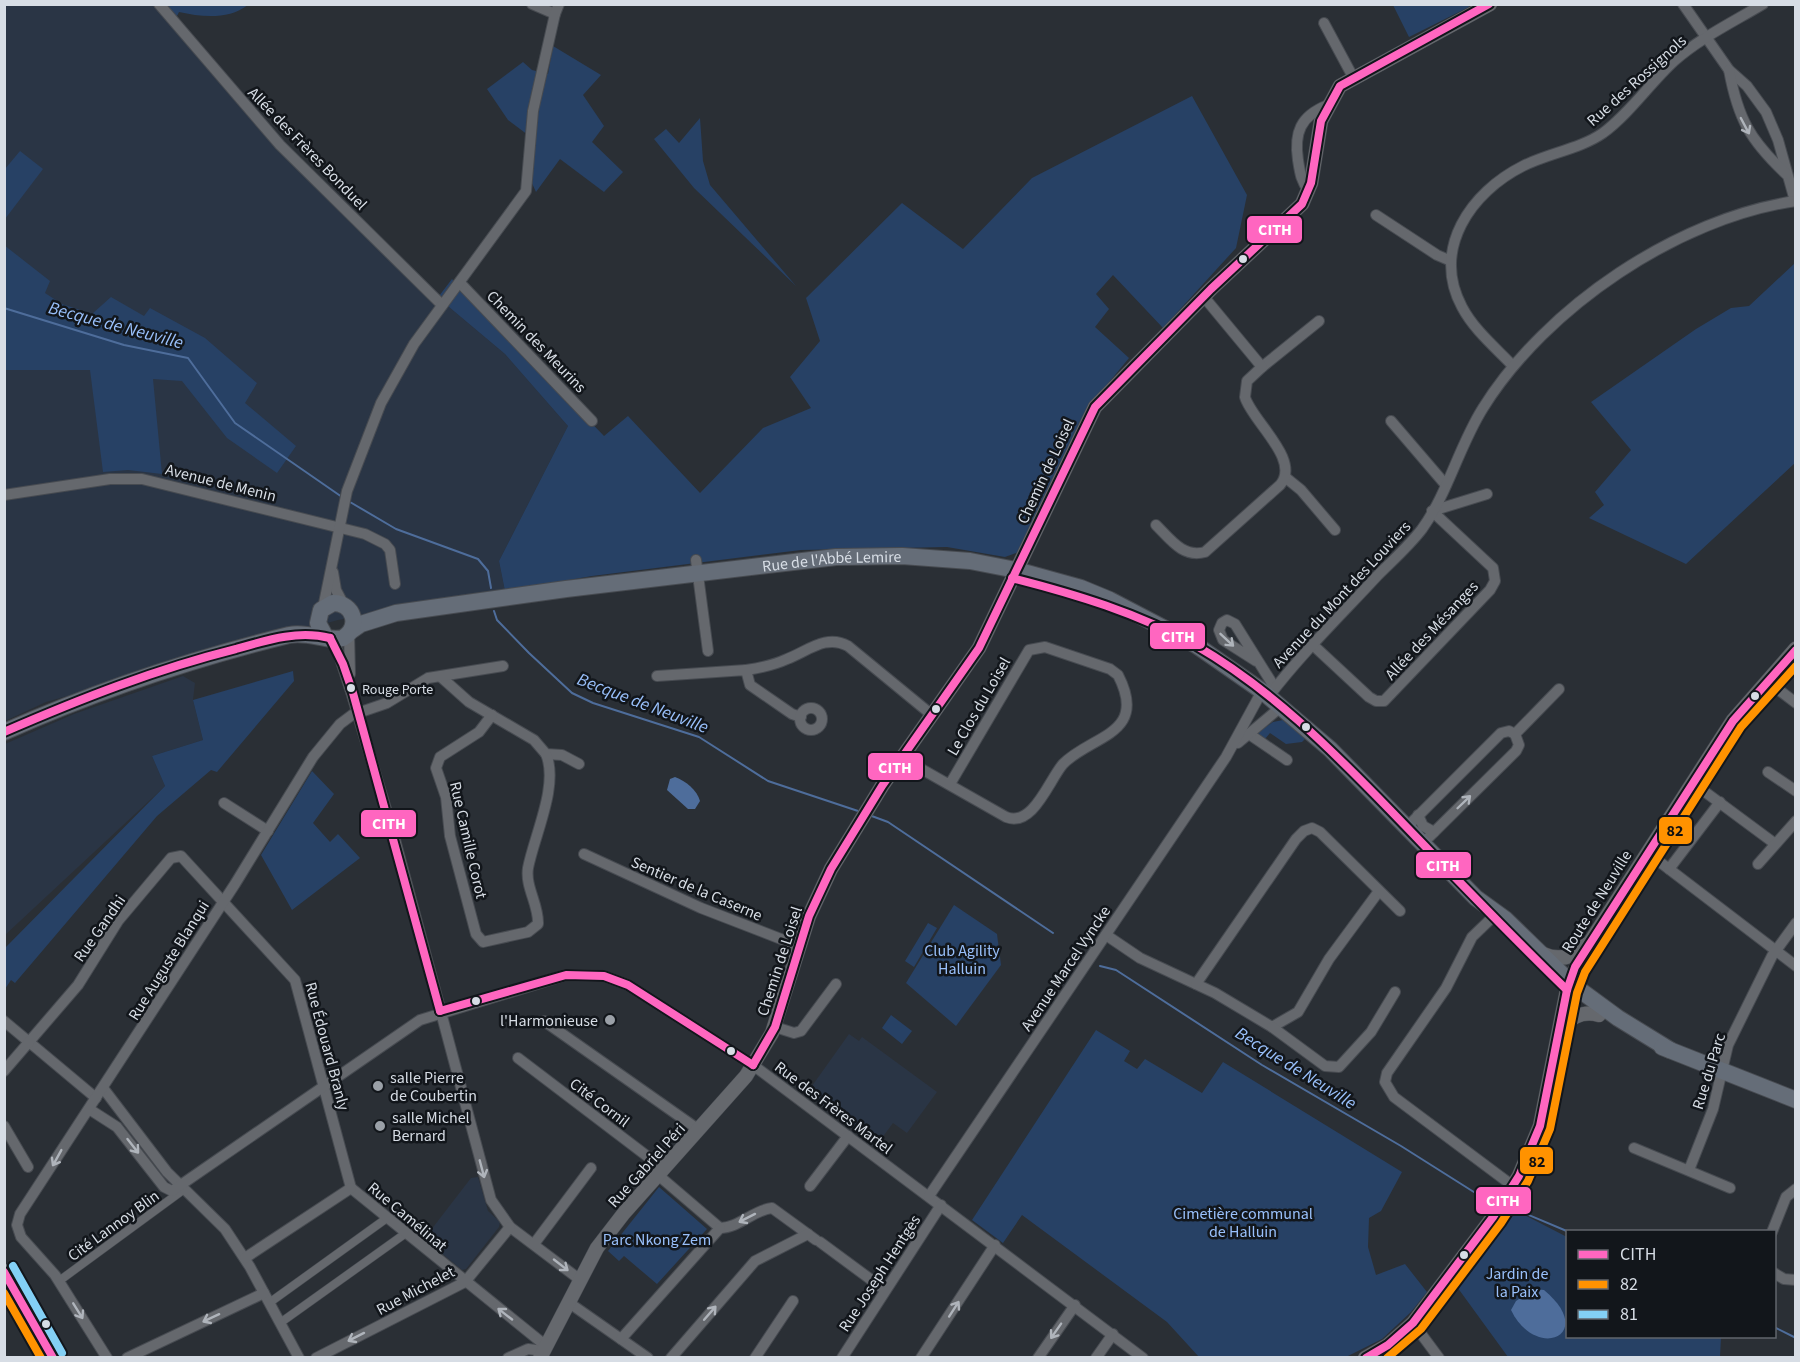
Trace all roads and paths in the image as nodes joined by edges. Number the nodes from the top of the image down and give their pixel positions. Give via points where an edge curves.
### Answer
1 (159, 4) edge
2 (532, 4) edge
3 (1490, 4) edge
4 (1683, 4) edge
5 (1763, 4) edge
6 (557, 9) edge
7 (1324, 23) dead end
8 (1707, 38) junction
9 (1729, 70) junction
10 (1353, 76) junction
11 (1328, 105) junction
12 (1786, 174) junction
13 (1309, 191) junction
14 (1795, 201) edge
15 (1376, 215) dead end
16 (1451, 261) junction
17 (460, 283) junction
18 (1204, 297) junction
19 (442, 305) junction
20 (1319, 321) dead end
21 (1513, 366) junction
22 (1262, 367) junction
23 (592, 421) dead end
24 (1391, 422) dead end
25 (1285, 477) junction
26 (1445, 484) junction
27 (1487, 494) dead end
28 (4, 495) edge
29 (1432, 511) junction
30 (1156, 525) dead end
31 (339, 528) junction
32 (1335, 530) dead end
33 (332, 559) junction
34 (698, 570) junction
35 (1014, 574) junction
36 (395, 584) dead end
37 (347, 607) junction
38 (321, 611) junction
39 (396, 614) junction
40 (350, 632) junction
41 (328, 637) junction
42 (1313, 645) junction
43 (1796, 649) edge
44 (708, 651) dead end
45 (1256, 661) dead end
46 (503, 666) dead end
47 (746, 670) junction
48 (657, 676) dead end
49 (441, 677) junction
50 (1767, 681) junction
51 (1558, 689) dead end
52 (1268, 692) junction
53 (352, 695) junction
54 (1796, 703) edge
55 (1282, 706) junction
56 (357, 713) junction
57 (492, 715) junction
58 (932, 715) junction
59 (801, 717) dead end
60 (4, 723) edge
61 (4, 732) edge
62 (1249, 734) junction
63 (1515, 734) junction
64 (546, 754) junction
65 (1226, 757) junction
66 (902, 758) junction
67 (1287, 760) dead end
68 (579, 764) dead end
69 (1768, 772) dead end
70 (1693, 783) junction
71 (950, 784) junction
72 (1796, 791) edge
73 (1720, 802) junction
74 (224, 803) dead end
75 (1413, 820) junction
76 (1796, 820) edge
77 (268, 831) junction
78 (1428, 837) junction
79 (1774, 843) junction
80 (1648, 853) junction
81 (584, 854) dead end
82 (1758, 864) dead end
83 (1669, 869) junction
84 (1379, 891) junction
85 (224, 900) junction
86 (1401, 911) dead end
87 (1495, 915) junction
88 (1796, 923) edge
89 (1596, 934) junction
90 (1106, 935) junction
91 (800, 946) junction
92 (1775, 950) junction
93 (1542, 954) junction
94 (1796, 966) edge
95 (836, 984) dead end
96 (1196, 984) junction
97 (1568, 986) junction
98 (1395, 992) dead end
99 (440, 1011) junction
100 (1599, 1015) junction
101 (4, 1021) edge
102 (544, 1021) dead end
103 (775, 1027) junction
104 (1272, 1028) junction
105 (1557, 1039) junction
106 (29, 1042) junction
107 (1670, 1050) junction
108 (518, 1058) dead end
109 (753, 1065) junction
110 (4, 1071) edge
111 (1722, 1071) junction
112 (324, 1086) junction
113 (103, 1088) junction
114 (96, 1098) junction
115 (1796, 1100) edge
116 (89, 1109) junction
117 (4, 1126) edge
118 (699, 1130) junction
119 (848, 1136) junction
120 (1634, 1148) dead end
121 (28, 1167) dead end
122 (591, 1168) dead end
123 (1689, 1170) junction
124 (661, 1172) junction
125 (810, 1186) dead end
126 (1513, 1186) junction
127 (182, 1188) junction
128 (351, 1188) junction
129 (1730, 1188) dead end
130 (1796, 1189) edge
131 (929, 1196) junction
132 (941, 1205) junction
133 (387, 1218) junction
134 (510, 1227) junction
135 (720, 1228) junction
136 (1773, 1230) edge
137 (406, 1233) junction
138 (815, 1239) junction
139 (534, 1244) junction
140 (995, 1245) junction
141 (245, 1258) junction
142 (4, 1270) edge
143 (1776, 1274) edge
144 (579, 1279) junction
145 (1796, 1280) edge
146 (59, 1281) junction
147 (465, 1282) junction
148 (885, 1290) junction
149 (266, 1298) junction
150 (793, 1301) dead end
151 (568, 1302) junction
152 (1075, 1305) junction
153 (280, 1323) junction
154 (1413, 1323) junction
155 (1113, 1334) junction
156 (621, 1339) junction
157 (543, 1351) edge
158 (1372, 1356) edge
159 (53, 1358) edge
160 (107, 1358) edge
161 (127, 1358) edge
162 (298, 1358) edge
163 (316, 1358) edge
164 (508, 1358) edge
165 (648, 1358) edge
166 (671, 1358) edge
167 (755, 1358) edge
168 (842, 1358) edge
169 (921, 1358) edge
170 (1038, 1358) edge
171 (1096, 1358) edge
172 (1143, 1358) edge
173 (1439, 1358) edge

1 - 19 street, Allée des Frères Bonduel via 280,146
2 - 6 street
3 - 10 street, Chemin de Loisel
4 - 8 street
5 - 8 street, Rue des Rossignols
6 - 17 street via 533,111 526,190
7 - 10 street
8 - 9 street
8 - 16 street, Rue des Rossignols via 1676,60 1604,132 1586,143 1519,168 1479,199 1458,229
9 - 12 street via 1766,112
9 -> 12 street via 1736,106 1746,128 1761,150
10 - 11 street, Chemin de Loisel via 1340,86
11 - 13 street, Chemin de Loisel
11 - 13 street via 1309,116 1296,136 1301,178
12 - 14 street
13 - 18 street, Chemin de Loisel via 1293,213
14 - 21 street, Avenue du Mont des Louviers via 1736,214 1657,250 1590,295
15 - 16 street
16 - 21 street, Rue des Rossignols via 1463,308
17 - 19 street
17 - 23 street, Chemin des Meurins
18 - 22 street
18 - 35 street, Chemin de Loisel via 1091,413
19 - 31 street via 390,385 347,491
20 - 22 street
21 - 26 street, Avenue du Mont des Louviers via 1476,419
22 - 25 street via 1247,381 1245,397 1283,461
24 - 26 street
25 - 30 street via 1280,486 1205,552 1183,551
25 - 32 street
26 - 29 street, Avenue du Mont des Louviers
27 - 29 street
28 - 31 street, Avenue de Menin via 135,478
29 - 42 street, Avenue du Mont des Louviers via 1416,536
29 - 42 street, Allée des Mésanges via 1493,568 1495,581 1490,590 1384,701 1369,698
31 - 33 street
31 - 36 street, Avenue de Menin via 385,544 390,550
33 - 37 street via 334,586
33 - 38 street
34 - 35 main road, Rue de l'Abbé Lemire via 868,563 949,566
34 - 39 main road, Rue de l'Abbé Lemire via 567,596 506,599
34 - 44 street
35 - 52 main road, Rue de l'Abbé Lemire via 1148,621 1204,650
35 - 58 street, Chemin de Loisel via 973,658
37 - 38 main road, Rue de l'Abbé Lemire via 333,603
37 - 39 main road, Rue de l'Abbé Lemire
37 - 40 main road via 354,621
38 - 41 main road via 319,628
38 - 60 main road, Rue de l'Abbé Lemire via 300,626 152,666
39 - 40 main road, Rue de l'Abbé Lemire via 362,624
40 - 41 main road, Rue de l'Abbé Lemire via 341,639
40 - 53 street
41 - 53 street via 337,650
41 - 61 main road, Rue de l'Abbé Lemire via 294,634 178,666
42 - 52 street, Avenue du Mont des Louviers
43 - 50 main road, Route de Neuville
45 - 52 street
46 - 49 street
47 - 48 street
47 - 58 street via 779,662 820,643 840,643
47 - 59 street via 750,685
49 - 56 street via 423,680 383,705
49 - 57 street via 465,699
50 - 54 street
50 - 70 main road, Route de Neuville via 1733,721
51 - 63 street
52 - 55 main road, Rue de l'Abbé Lemire
52 - 65 street, Avenue Marcel Vyncke
53 - 56 street
55 - 62 street, Avenue Marcel Vyncke
55 - 75 main road, Rue de l'Abbé Lemire
56 - 77 street, Rue Auguste Blanqui via 344,720 313,757
56 - 99 street
57 - 64 street via 534,740
57 - 64 street, Rue Camille Corot via 478,732 440,757 436,768 473,923 483,942 528,932 538,924 528,874 547,794 550,769
58 - 66 street, Chemin de Loisel
62 - 65 street, Avenue Marcel Vyncke
62 - 67 street
63 - 75 street via 1501,733
78 -> 63 street via 1516,752 1520,745
64 - 68 street via 562,754
65 - 90 street, Avenue Marcel Vyncke
66 - 71 street, Le Clos du Loisel
66 - 91 street, Chemin de Loisel via 824,883
69 - 72 street
70 - 73 street
70 - 80 main road, Route de Neuville
71 - 71 street, Le Clos du Loisel via 1006,817 1024,816 1064,764 1118,728 1125,709 1118,675 1045,647 1029,650
73 - 79 street
73 - 83 street
74 - 77 street
75 - 78 main road, Rue de l'Abbé Lemire
76 - 79 street
77 - 85 street, Rue Auguste Blanqui
78 - 87 main road, Rue de l'Abbé Lemire via 1476,898
79 - 82 street
80 - 83 street
80 - 89 main road, Route de Neuville
81 - 91 street, Sentier de la Caserne via 701,908
83 - 92 street
84 - 86 street
84 - 96 street via 1320,832 1312,828 1304,831
84 - 104 street via 1329,959 1298,1012
85 - 106 street, Rue Gandhi via 184,857 171,858 118,921 75,989
85 - 112 street, Rue Édouard Branly via 295,980
85 - 113 street, Rue Auguste Blanqui
87 - 93 main road, Rue de l'Abbé Lemire
87 - 97 main road, Rue de l'Abbé Lemire
87 - 126 street via 1472,937 1446,988 1387,1073 1385,1082 1394,1097
88 - 92 street, Rue du Parc
89 - 93 main road via 1566,958
89 - 97 main road, Route de Neuville
90 - 96 street via 1140,958
90 - 131 street, Avenue Marcel Vyncke
91 - 103 street, Chemin de Loisel
92 - 94 street
92 - 111 street, Rue du Parc via 1728,1045
93 - 97 main road, Rue de l'Abbé Lemire
95 - 103 street via 801,1031 794,1033
96 - 104 street
97 - 100 main road
97 - 105 street, Route de Neuville
97 - 107 main road
98 - 104 street via 1371,1032 1339,1067 1328,1068
99 - 109 street, Rue des Frères Martel via 566,975 603,976 622,982
99 - 112 street, Rue des Frères Martel via 408,1027
99 -> 134 street via 490,1196
100 - 105 street via 1572,1018
100 - 107 main road
101 - 106 street
102 - 118 street
103 - 109 street, Chemin de Loisel
105 - 126 street, Route de Neuville via 1540,1126
106 - 110 street, Rue Gandhi
106 - 114 street
107 - 111 main road
108 - 124 street, Cité Cornil
109 - 118 street, Rue Gabriel Péri
109 - 119 street, Rue des Frères Martel
111 - 115 main road
111 - 123 street, Rue du Parc via 1713,1109
112 - 127 street, Rue des Frères Martel
112 - 128 street, Rue Édouard Branly
113 - 114 street, Rue Auguste Blanqui
113 - 127 street
114 - 116 street, Rue Auguste Blanqui
116 -> 127 street via 117,1127 167,1189
116 -> 146 street, Rue Auguste Blanqui via 20,1214 18,1231
117 - 121 street
118 - 124 street, Rue Gabriel Péri
119 - 125 street
119 - 131 street, Rue des Frères Martel
120 - 123 street
122 - 139 street
123 - 129 street
124 - 135 street, Cité Cornil
124 - 144 street, Rue Gabriel Péri via 612,1227
126 - 154 street, Route de Neuville
127 - 141 street via 225,1229
127 - 146 street, Cité Lannoy Blin
128 - 133 street, Rue Camélinat
128 - 141 street, Rue Camélinat
130 - 136 street via 1786,1197
131 - 132 street, Rue des Frères Martel
132 - 140 street, Rue des Frères Martel
132 - 148 street, Rue Joseph Hentgès
133 - 137 street, Rue Camélinat
133 - 149 street
134 - 139 street
134 - 147 street, Rue Michelet
138 -> 135 street via 769,1208
135 - 156 street
137 - 147 street, Rue Camélinat
137 - 153 street
138 - 148 street
166 -> 138 street via 755,1261
139 -> 144 street
140 - 152 street, Rue des Frères Martel
169 -> 140 street
141 - 149 street
142 - 159 street
143 - 145 street
144 - 151 street, Rue Gabriel Péri
146 -> 160 street
157 -> 147 street, Rue Camélinat
147 -> 163 street, Rue Michelet
148 - 168 street, Rue Joseph Hentgès
149 - 153 street
149 -> 161 street
150 - 167 street
151 - 156 street
151 - 157 street, Rue Gabriel Péri
152 - 155 street, Rue des Frères Martel
152 -> 170 street
153 - 162 street
154 - 158 street, Route de Neuville
154 - 173 street
155 - 171 street
155 - 172 street, Rue des Frères Martel
156 - 165 street
157 - 164 street via 528,1349

